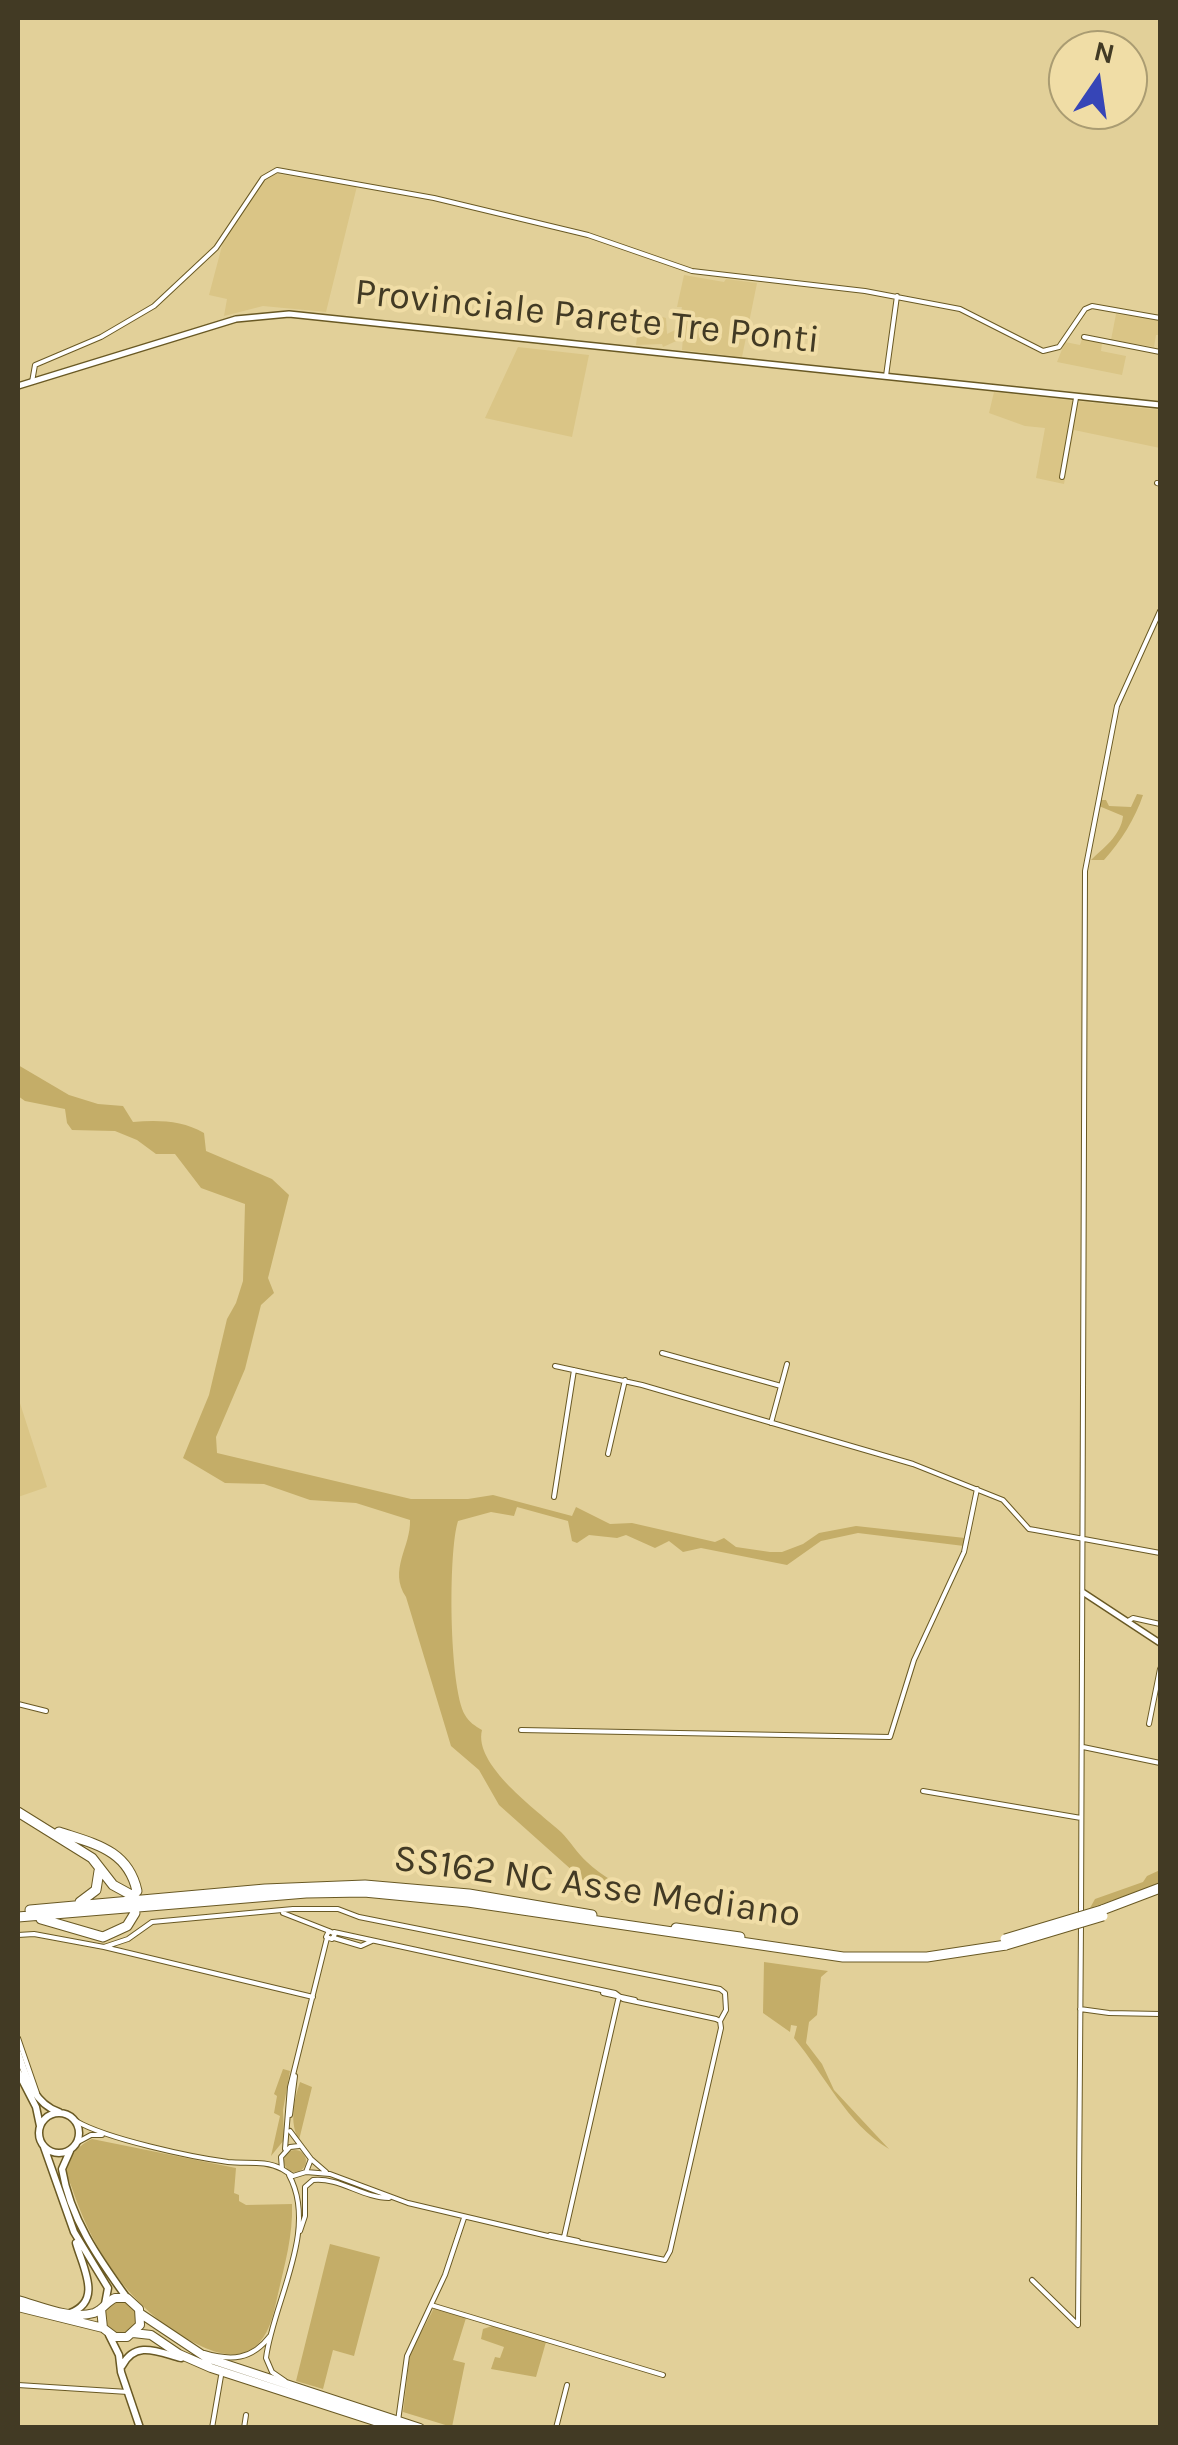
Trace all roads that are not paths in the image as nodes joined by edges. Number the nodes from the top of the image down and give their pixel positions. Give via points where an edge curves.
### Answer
1 (898, 296) junction
2 (1160, 318) edge
3 (1084, 337) dead end
4 (1160, 352) edge
5 (886, 376) junction
6 (32, 382) junction
7 (18, 386) edge
8 (1077, 395) junction
9 (1160, 405) edge
10 (1062, 478) dead end
11 (1160, 611) edge
12 (1152, 629) junction
13 (1160, 632) edge
14 (662, 1353) dead end
15 (787, 1364) dead end
16 (555, 1366) dead end
17 (574, 1370) junction
18 (625, 1380) junction
19 (781, 1386) junction
20 (771, 1422) junction
21 (608, 1454) dead end
22 (977, 1489) junction
23 (554, 1496) dead end
24 (1084, 1538) junction
25 (1160, 1553) edge
26 (1084, 1592) junction
27 (1128, 1621) junction
28 (1160, 1624) edge
29 (1160, 1642) edge
30 (1160, 1668) edge
31 (18, 1704) edge
32 (46, 1711) dead end
33 (1149, 1724) dead end
34 (520, 1730) dead end
35 (1083, 1748) junction
36 (1160, 1763) edge
37 (923, 1791) dead end
38 (18, 1812) edge
39 (1082, 1819) junction
40 (42, 1827) junction
41 (99, 1868) junction
42 (1160, 1891) edge
43 (266, 1893) junction
44 (140, 1895) junction
45 (75, 1906) junction
46 (284, 1912) junction
47 (135, 1913) dead end
48 (20, 1915) edge
49 (18, 1935) edge
50 (331, 1935) junction
51 (104, 1947) junction
52 (618, 1996) junction
53 (313, 1997) junction
54 (1080, 2009) junction
55 (1160, 2014) edge
56 (720, 2021) junction
57 (18, 2038) edge
58 (18, 2054) edge
59 (18, 2072) edge
60 (38, 2098) junction
61 (60, 2113) junction
62 (76, 2121) junction
63 (289, 2122) junction
64 (40, 2127) junction
65 (106, 2134) junction
66 (78, 2142) junction
67 (299, 2146) junction
68 (44, 2147) junction
69 (285, 2149) junction
70 (70, 2151) junction
71 (280, 2156) junction
72 (311, 2159) junction
73 (262, 2162) junction
74 (282, 2168) junction
75 (305, 2173) junction
76 (330, 2174) junction
77 (289, 2175) junction
78 (297, 2194) junction
79 (394, 2198) junction
80 (465, 2216) junction
81 (74, 2232) junction
82 (298, 2235) junction
83 (564, 2238) junction
84 (1032, 2280) dead end
85 (127, 2298) junction
86 (18, 2303) edge
87 (431, 2305) junction
88 (103, 2307) junction
89 (70, 2314) junction
90 (141, 2314) junction
91 (275, 2327) junction
92 (106, 2331) junction
93 (132, 2334) junction
94 (187, 2347) junction
95 (120, 2355) junction
96 (195, 2362) junction
97 (120, 2372) junction
98 (663, 2375) dead end
99 (220, 2376) dead end
100 (18, 2385) edge
101 (567, 2385) dead end
102 (291, 2386) junction
103 (128, 2392) junction
104 (246, 2416) dead end
105 (397, 2424) edge
106 (140, 2428) edge
107 (212, 2428) edge
108 (244, 2428) edge
109 (420, 2428) edge
110 (556, 2428) edge

1 - 2 street via 960,309 1044,351 1059,348 1092,306
1 - 5 street
1 - 6 street via 692,270 572,231 277,170 264,178 216,248 154,306 38,363
3 - 4 street
5 - 6 street, Provinciale Parete Tre Ponti via 288,314 218,324
5 - 8 street, Provinciale Parete Tre Ponti
6 - 7 street, Provinciale Parete Tre Ponti
8 - 9 street, Provinciale Parete Tre Ponti
8 - 10 street
11 - 12 street
12 - 13 street
12 - 24 street via 1117,706 1085,870
14 - 19 street
15 - 19 street
16 - 17 street
17 - 18 street
17 - 23 street
18 - 20 street
18 - 21 street
19 - 20 street
20 - 22 street
22 - 24 street via 1010,1506 1029,1528
22 - 34 street via 964,1552 914,1660 890,1737
24 - 25 street
24 - 26 street
26 - 27 street
26 - 35 street
27 - 28 street
27 - 29 street
30 - 33 street
31 - 32 street
35 - 36 street
35 - 39 street
37 - 39 street
38 - 40 highway
39 - 54 street
40 - 41 highway
40 - 44 highway via 115,1854 126,1862
41 - 44 highway via 122,1892
41 - 45 highway via 96,1890
42 - 43 highway, SS162 NC Asse Mediano, bridge via 1006,1942 923,1954 767,1944 411,1895
43 - 44 highway, SS162 NC Asse Mediano
43 - 48 highway, SS162 NC Asse Mediano
44 - 45 highway, SS162 NC Asse Mediano
45 - 48 highway, SS162 NC Asse Mediano
46 - 50 street
46 - 51 street via 152,1922
46 - 56 street via 338,1909 720,1989 726,2010
47 - 48 highway via 127,1926 103,1937
49 - 51 street
50 - 52 street
50 - 53 street
51 - 53 street
52 - 56 street
52 - 83 street
53 - 63 street
54 - 55 street
54 - 84 street via 1078,2325
56 - 83 street via 668,2258
57 - 60 street
58 - 60 main road
59 - 64 main road
60 - 61 main road
61 - 62 main road
61 - 64 main road
62 - 65 street
62 - 66 main road
63 - 67 street
63 - 69 street
64 - 68 main road
65 - 66 street
65 - 73 street via 214,2159
66 - 70 main road
67 - 69 street
67 - 72 street
68 - 70 main road via 56,2154
68 - 81 main road
69 - 71 street
70 - 85 main road via 62,2169 77,2218
71 - 73 street
71 - 74 street
72 - 75 street
72 - 76 street
73 - 74 street
74 - 77 street
75 - 76 street
75 - 77 street
75 - 78 street
76 - 79 street
77 - 78 street
78 - 82 street
79 - 80 street
79 - 82 street via 313,2180
80 - 83 street
80 - 87 street
81 - 88 main road via 108,2288
81 - 89 main road via 90,2293
82 - 91 street
85 - 88 main road
85 - 90 main road
86 - 89 main road
86 - 92 main road
87 - 98 street
87 - 105 street via 406,2356
88 - 89 main road
88 - 92 main road
90 - 93 main road
90 - 94 main road
91 - 94 street via 260,2348 236,2359
91 - 102 street via 268,2365
92 - 93 main road via 121,2338
92 - 95 main road
93 - 95 main road
93 - 96 main road via 151,2335
94 - 102 main road
95 - 97 main road
96 - 97 main road via 140,2349 128,2355
96 - 105 main road
97 - 103 main road
99 - 107 street
100 - 103 street
101 - 110 street
102 - 105 main road
103 - 106 main road
104 - 108 street
105 - 109 main road

